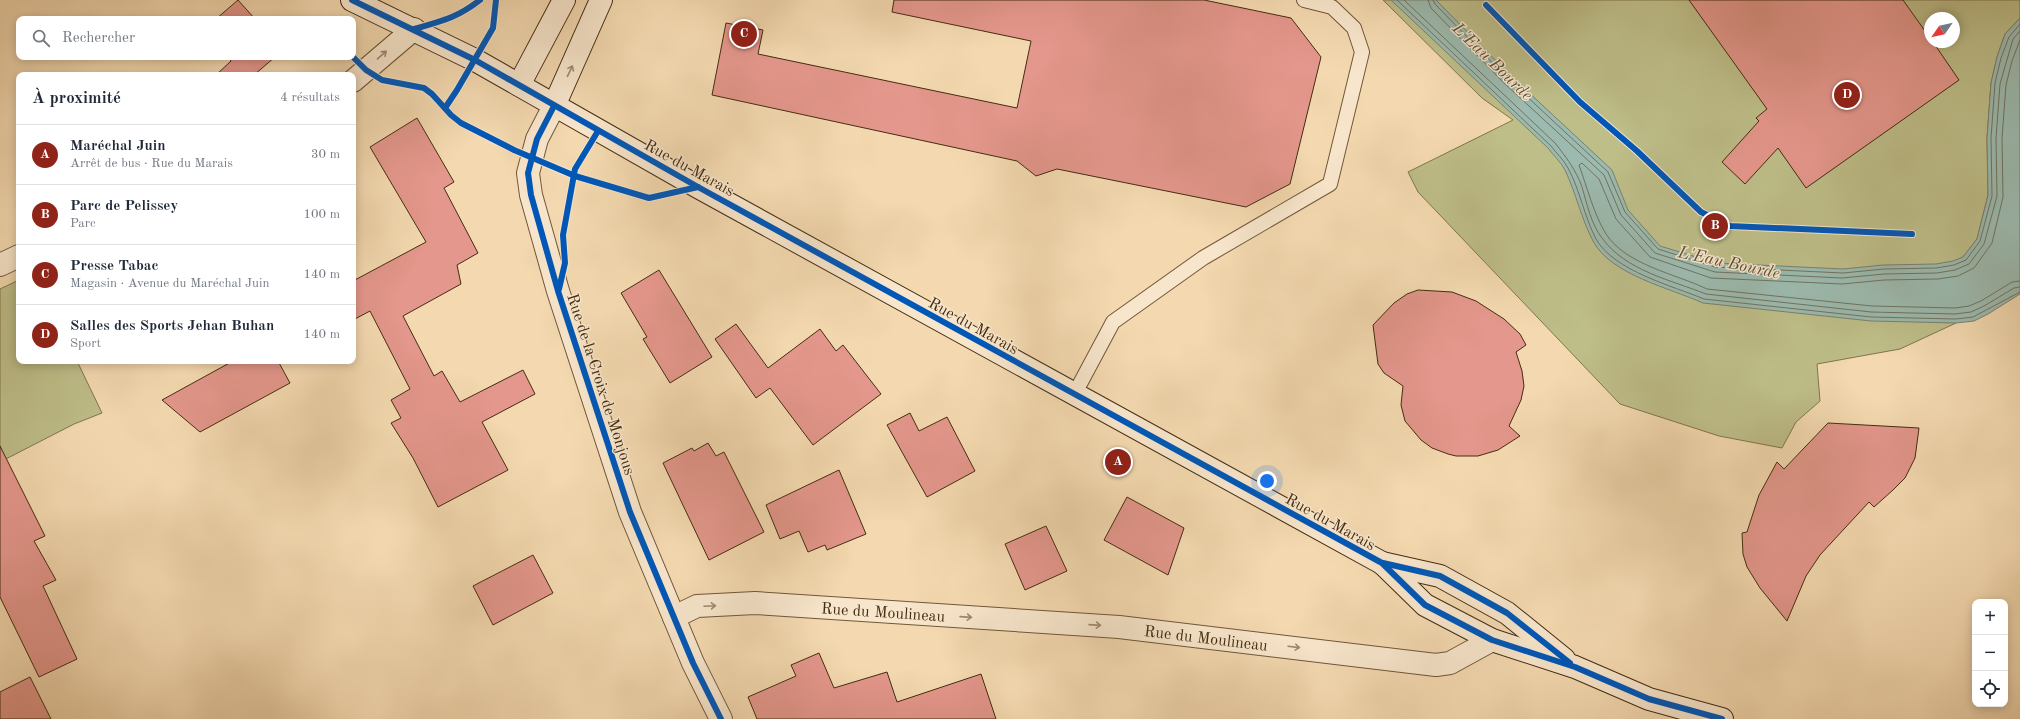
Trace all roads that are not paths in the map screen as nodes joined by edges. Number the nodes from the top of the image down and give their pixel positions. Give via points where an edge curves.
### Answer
1 (352, 0) edge
2 (564, 0) edge
3 (601, 0) edge
4 (1304, 0) edge
5 (414, 29) junction
6 (356, 78) edge
7 (519, 85) junction
8 (554, 106) junction
9 (16, 257) edge
10 (0, 265) edge
11 (1074, 395) junction
12 (1382, 563) junction
13 (674, 618) junction
14 (1492, 640) junction
15 (1575, 667) junction
16 (721, 719) edge
17 (1722, 719) edge

1 - 5 street
2 - 7 street
8 -> 3 street, Rue de la Croix de Monjous
4 - 11 lane via 1332,7 1354,28 1362,52 1330,184 1203,258 1113,322
6 -> 5 street
5 - 7 street
7 - 8 street
8 - 11 street, Rue du Marais
8 - 13 street, Rue de la Croix de Monjous via 536,139 531,157 528,173 531,195 558,291 630,512
9 - 10 street
11 - 12 street, Rue du Marais
12 - 14 street, Rue du Marais via 1425,605
12 - 15 street, Rue du Marais via 1440,576 1507,613
13 -> 14 street, Rue du Moulineau via 697,606 755,603 1118,626 1436,665 1450,663
13 - 16 street, Rue de la Croix de Monjous
14 - 15 street
15 - 17 street via 1649,699

